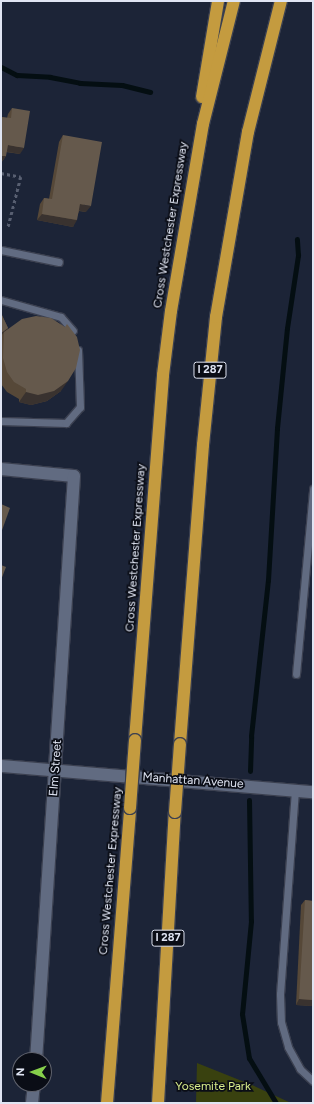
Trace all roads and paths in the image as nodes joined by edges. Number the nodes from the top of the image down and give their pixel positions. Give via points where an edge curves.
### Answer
1 (218, 1) edge
2 (234, 1) edge
3 (281, 1) edge
4 (1, 173) edge
5 (191, 185) junction
6 (8, 228) dead end
7 (1, 250) edge
8 (59, 262) dead end
9 (1, 300) edge
10 (77, 337) edge
11 (78, 345) edge
12 (1, 421) edge
13 (1, 469) edge
14 (313, 489) edge
15 (296, 674) dead end
16 (1, 766) edge
17 (56, 772) junction
18 (295, 790) junction
19 (313, 792) edge
20 (37, 1052) edge
21 (313, 1081) edge
22 (33, 1092) edge
23 (32, 1103) edge
24 (107, 1103) edge
25 (158, 1103) edge

1 - 5 highway via 207,62
2 - 5 highway, Cross Westchester Expressway via 203,124
3 - 25 highway, I 287, bridge via 248,132 216,317 180,744
4 - 6 path via 21,177
5 - 24 highway, Cross Westchester Expressway, bridge via 163,376
7 - 8 lane
9 - 10 lane via 61,316
11 - 12 lane via 80,407 66,424
13 - 17 street, Elm Street via 74,476
14 - 15 lane
16 - 17 street, Manhattan Avenue
17 - 18 street, Manhattan Avenue
17 - 20 street, Elm Street
18 - 19 street, Manhattan Avenue
18 - 21 lane via 280,994 281,1022 288,1047 300,1068
22 - 23 street

